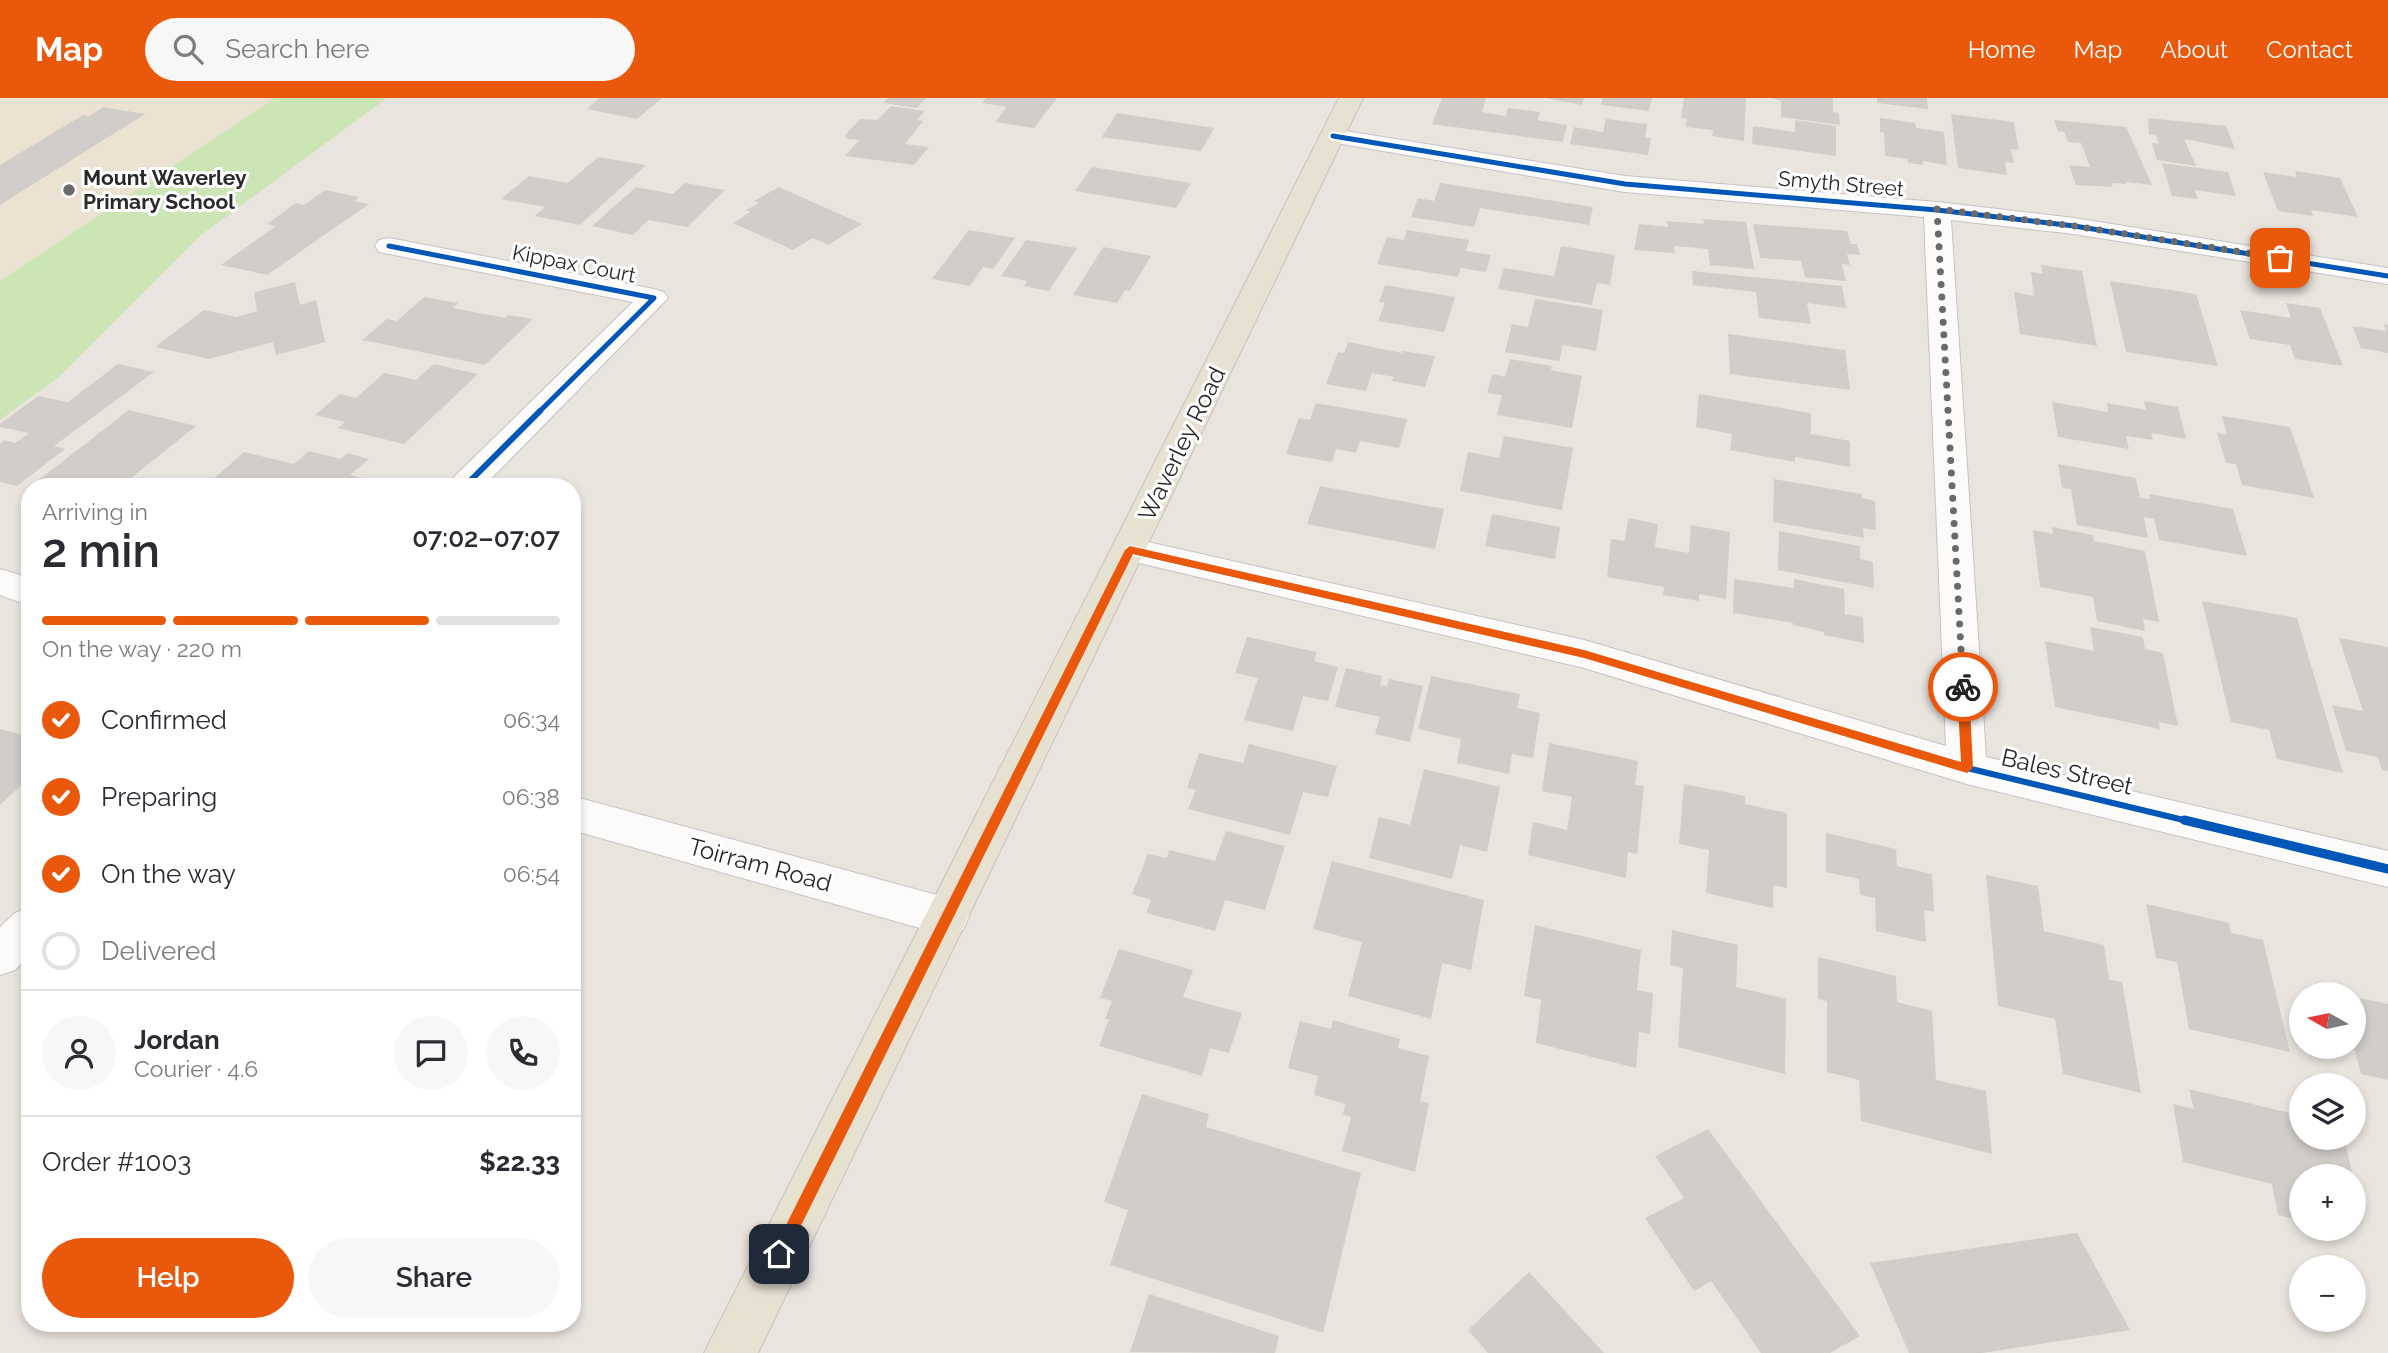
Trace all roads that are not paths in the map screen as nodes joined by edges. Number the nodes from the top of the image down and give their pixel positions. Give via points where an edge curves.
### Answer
1 (1351, 98) edge
2 (1333, 136) junction
3 (1937, 209) junction
4 (389, 246) dead end
5 (2388, 276) edge
6 (473, 478) edge
7 (1130, 550) junction
8 (0, 582) edge
9 (21, 587) edge
10 (1967, 768) junction
11 (581, 815) edge
12 (2388, 869) edge
13 (948, 917) junction
14 (21, 935) edge
15 (0, 956) edge
16 (730, 1353) edge

1 - 2 main road, Waverley Road
2 - 3 street, Smyth Street via 1625,184
2 - 7 main road, Waverley Road
3 - 5 street, Smyth Street
3 - 10 street
4 - 6 street, Kippax Court via 654,298
7 - 10 street, Bales Street via 1584,654
7 - 13 main road, Waverley Road
8 - 9 street
10 - 12 street, Bales Street
11 - 13 street, Toirram Road
13 - 16 main road, Waverley Road
14 - 15 street

